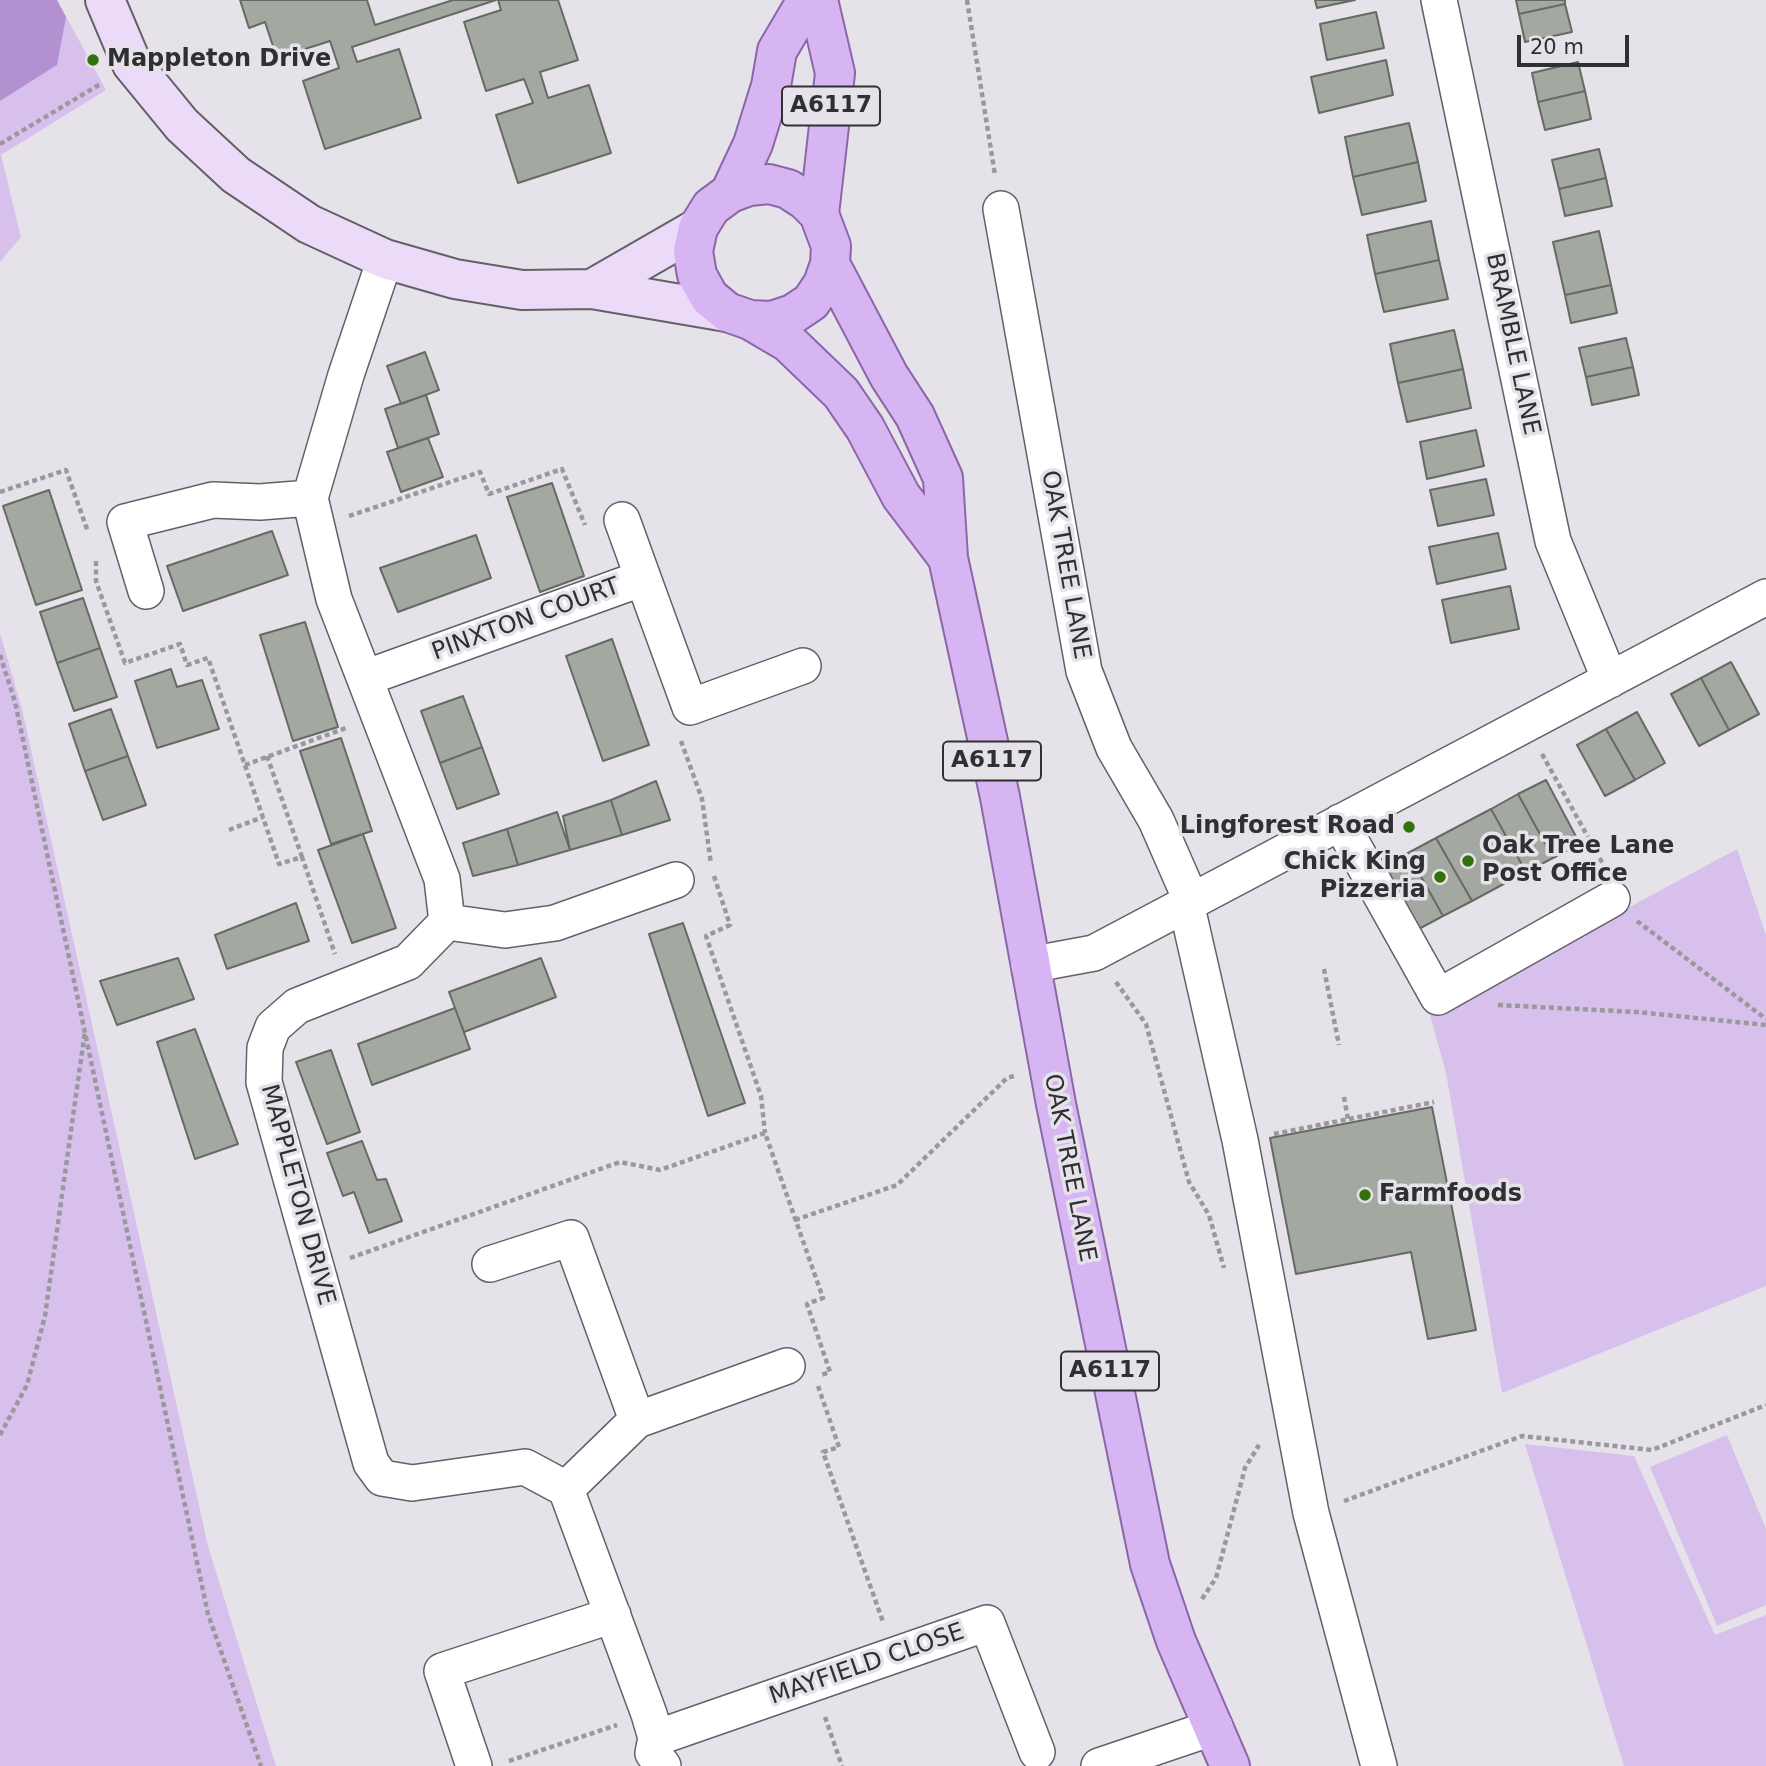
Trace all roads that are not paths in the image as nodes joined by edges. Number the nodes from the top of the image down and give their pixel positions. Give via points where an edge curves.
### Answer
1 (105, 0) edge
2 (807, 0) edge
3 (818, 0) edge
4 (1439, 0) edge
5 (730, 193) junction
6 (1001, 209) road end
7 (819, 214) junction
8 (698, 228) junction
9 (385, 259) junction
10 (830, 264) junction
11 (592, 289) junction
12 (739, 316) junction
13 (313, 513) junction
14 (622, 520) road end
15 (948, 558) junction
16 (643, 578) junction
17 (146, 592) dead end
18 (1766, 597) edge
19 (803, 666) dead end
20 (365, 678) junction
21 (1610, 680) junction
22 (1340, 822) junction
23 (676, 880) dead end
24 (1612, 899) dead end
25 (1189, 901) junction
26 (447, 922) junction
27 (1029, 965) junction
28 (490, 1264) dead end
29 (787, 1366) dead end
30 (637, 1420) junction
31 (566, 1489) junction
32 (613, 1615) junction
33 (1215, 1727) junction
34 (656, 1739) edge
35 (1037, 1752) dead end
36 (474, 1766) edge
37 (1099, 1766) edge
38 (1230, 1766) edge
39 (1379, 1766) edge

1 - 9 street via 132,64 182,125 236,175 309,224
2 - 5 main road, A6117 via 777,51 754,144
3 - 7 main road, OAK TREE LANE / A6117 via 835,74
4 - 21 street, BRAMBLE LANE via 1553,541
5 - 7 main road, A6117 via 769,184 806,200
5 - 8 main road, A6117 via 711,207
6 - 25 street, OAK TREE LANE via 1084,671 1114,748 1156,820
7 - 10 main road, OAK TREE LANE / A6117 via 831,246
8 - 11 street
8 - 12 main road, OAK TREE LANE / A6117 via 693,251 697,275 709,296
9 - 11 street via 455,279 522,290
9 - 13 street via 346,375
10 - 12 main road via 823,284 802,308 772,321
10 - 15 main road, OAK TREE LANE / A6117 via 915,416 943,478
11 - 12 street
12 - 15 main road, OAK TREE LANE / A6117 via 789,343 841,393 901,496
13 - 17 street via 260,502 213,500 125,522
13 - 20 street via 334,599
14 - 16 street
15 - 27 main road, OAK TREE LANE / A6117 via 1002,807
16 - 19 street, PINXTON COURT via 690,707
16 - 20 street, PINXTON COURT
18 - 21 street
20 - 26 street via 442,879
21 - 22 street
22 - 24 street via 1438,997
22 - 25 street
23 - 26 street via 555,923 505,930
25 - 27 street via 1094,953
25 - 39 street, OAK TREE LANE via 1311,1513
26 - 31 street, MAPPLETON DRIVE via 408,961 297,1006 273,1027 265,1048 264,1082 371,1463 382,1478 412,1483 525,1467
27 - 33 main road, OAK TREE LANE / A6117 via 1150,1564
28 - 30 street via 571,1238
29 - 30 street
30 - 31 street
31 - 32 street
32 - 34 street
32 - 36 street via 442,1671
33 - 37 street
33 - 38 main road, OAK TREE LANE / A6117
34 - 35 street, MAYFIELD CLOSE via 987,1623

